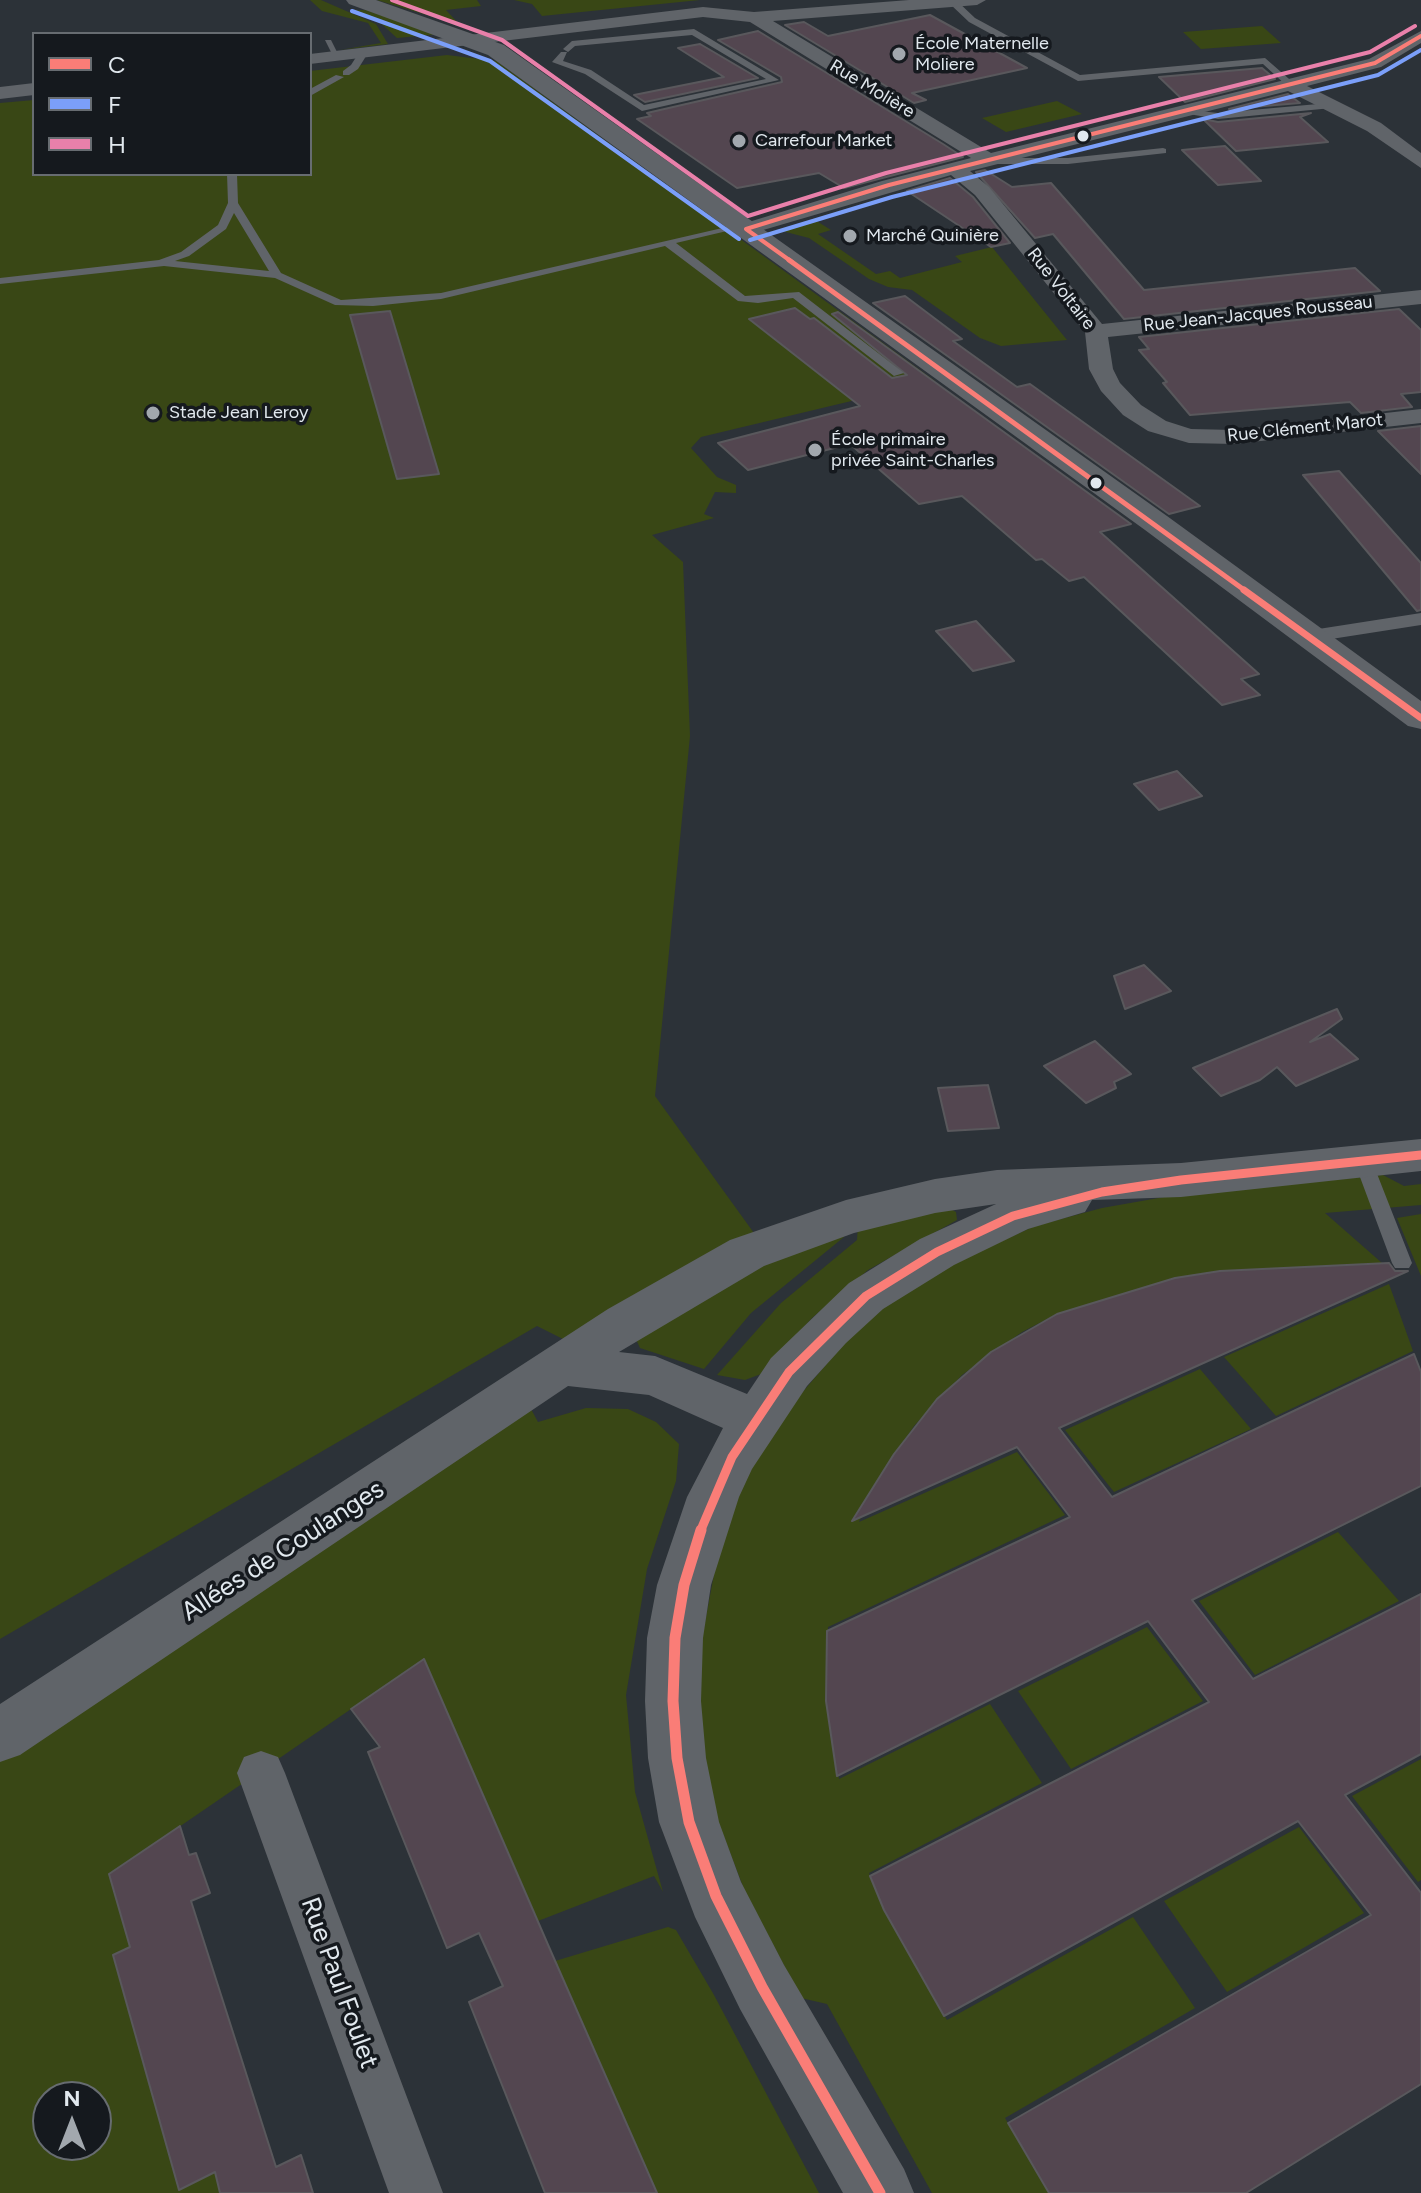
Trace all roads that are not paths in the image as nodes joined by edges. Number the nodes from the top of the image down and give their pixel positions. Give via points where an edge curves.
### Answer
1 (356, 0) edge
2 (977, 0) edge
3 (953, 2) edge
4 (754, 17) junction
5 (616, 23) junction
6 (1421, 36) edge
7 (634, 39) junction
8 (477, 40) junction
9 (1413, 50) edge
10 (363, 53) junction
11 (312, 58) edge
12 (1291, 85) junction
13 (32, 89) edge
14 (312, 92) edge
15 (0, 93) edge
16 (1329, 106) junction
17 (1182, 112) junction
18 (1163, 151) dead end
19 (989, 161) junction
20 (1421, 162) edge
21 (956, 169) junction
22 (232, 176) edge
23 (233, 203) junction
24 (743, 227) junction
25 (667, 242) junction
26 (161, 263) junction
27 (277, 275) junction
28 (0, 281) edge
29 (1421, 297) edge
30 (1096, 331) junction
31 (898, 373) dead end
32 (1421, 416) edge
33 (1189, 436) joint
34 (1421, 619) edge
35 (1312, 636) junction
36 (1421, 718) edge
37 (1421, 1155) edge
38 (1363, 1161) junction
39 (1181, 1180) junction
40 (1402, 1263) dead end
41 (565, 1366) junction
42 (755, 1420) junction
43 (0, 1736) edge
44 (261, 1773) dead end
45 (416, 2193) edge
46 (880, 2193) edge

1 - 8 street
2 - 3 street
3 - 4 street
3 - 12 lane via 972,20 1078,78 1265,61
4 - 5 street via 703,12
4 - 19 street, Rue Molière
5 - 7 lane
5 - 8 street
6 - 9 street
7 - 7 lane via 694,32 774,80 642,108 588,72 557,62 572,44
8 - 10 street
8 - 24 street
9 - 12 street
10 - 11 street via 332,49
10 - 14 lane via 355,67
12 - 16 street
12 - 17 street
13 - 15 street
16 - 17 lane via 1218,116
16 - 20 street via 1381,131
17 - 19 street
18 - 19 lane via 1068,161
19 - 21 street
21 - 24 street
21 - 30 street, Rue Voltaire via 982,191
22 - 23 lane
23 - 26 lane via 222,227
23 - 27 lane
24 - 25 lane
24 - 35 street
25 - 27 lane via 441,296 373,303 339,303
25 - 31 lane via 742,299 795,294
26 - 27 lane
26 - 28 lane
29 - 30 street, Rue Jean-Jacques Rousseau
30 - 33 street, Rue Voltaire via 1101,369 1116,394 1143,418
32 - 33 street, Rue Clément Marot via 1234,437
34 - 35 street
35 - 36 street
37 - 38 street
38 - 39 street
38 - 40 lane
39 - 41 street, Allées de Coulanges via 997,1187 846,1217 796,1234 676,1291
39 - 42 street via 1059,1202 1013,1216 937,1252 866,1296 829,1329
41 - 42 street via 655,1376
41 - 43 street, Allées de Coulanges
42 - 46 street via 713,1497 684,1585 675,1638 677,1758 689,1822 716,1896
44 - 45 street, Rue Paul Foulet

